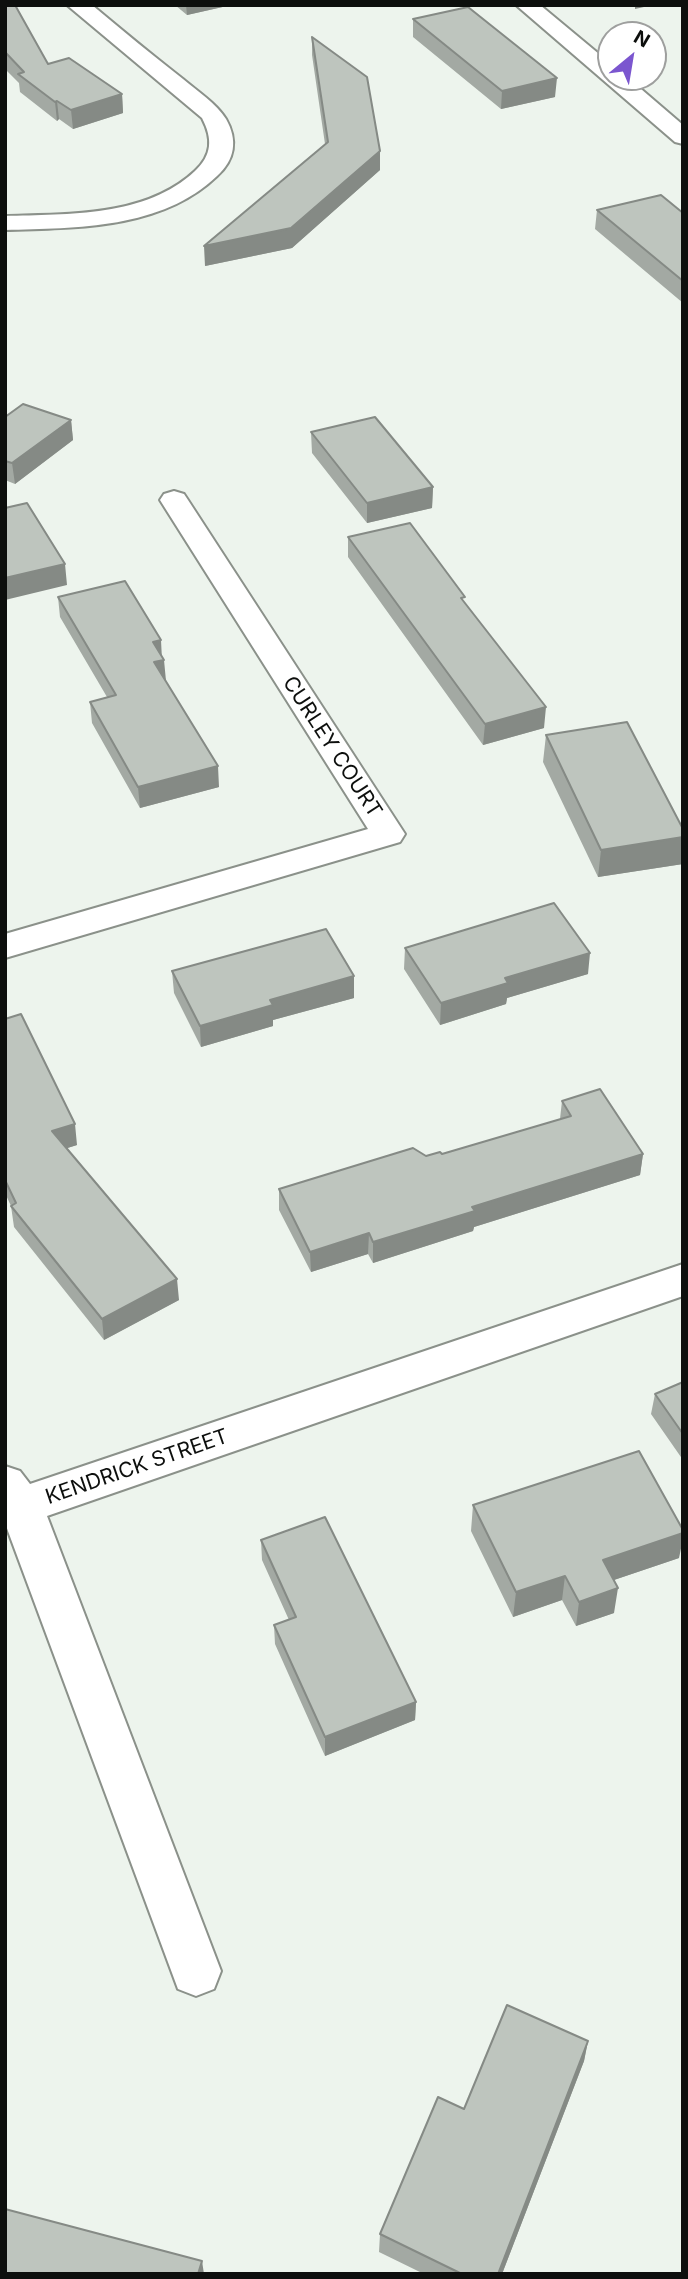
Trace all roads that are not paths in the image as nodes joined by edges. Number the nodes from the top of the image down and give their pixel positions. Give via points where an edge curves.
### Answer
1 (78, 5) edge
2 (527, 5) edge
3 (597, 63) edge
4 (629, 91) edge
5 (683, 137) edge
6 (5, 223) edge
7 (174, 500) dead end
8 (5, 946) edge
9 (683, 1280) edge
10 (13, 1495) edge
11 (196, 1971) dead end

1 - 6 street via 211,114 223,143 219,159 187,190 159,203 77,220
2 - 3 street
4 - 5 street
7 - 8 street, CURLEY COURT via 388,834
9 - 10 street, KENDRICK STREET
10 - 11 street, KENDRICK STREET

